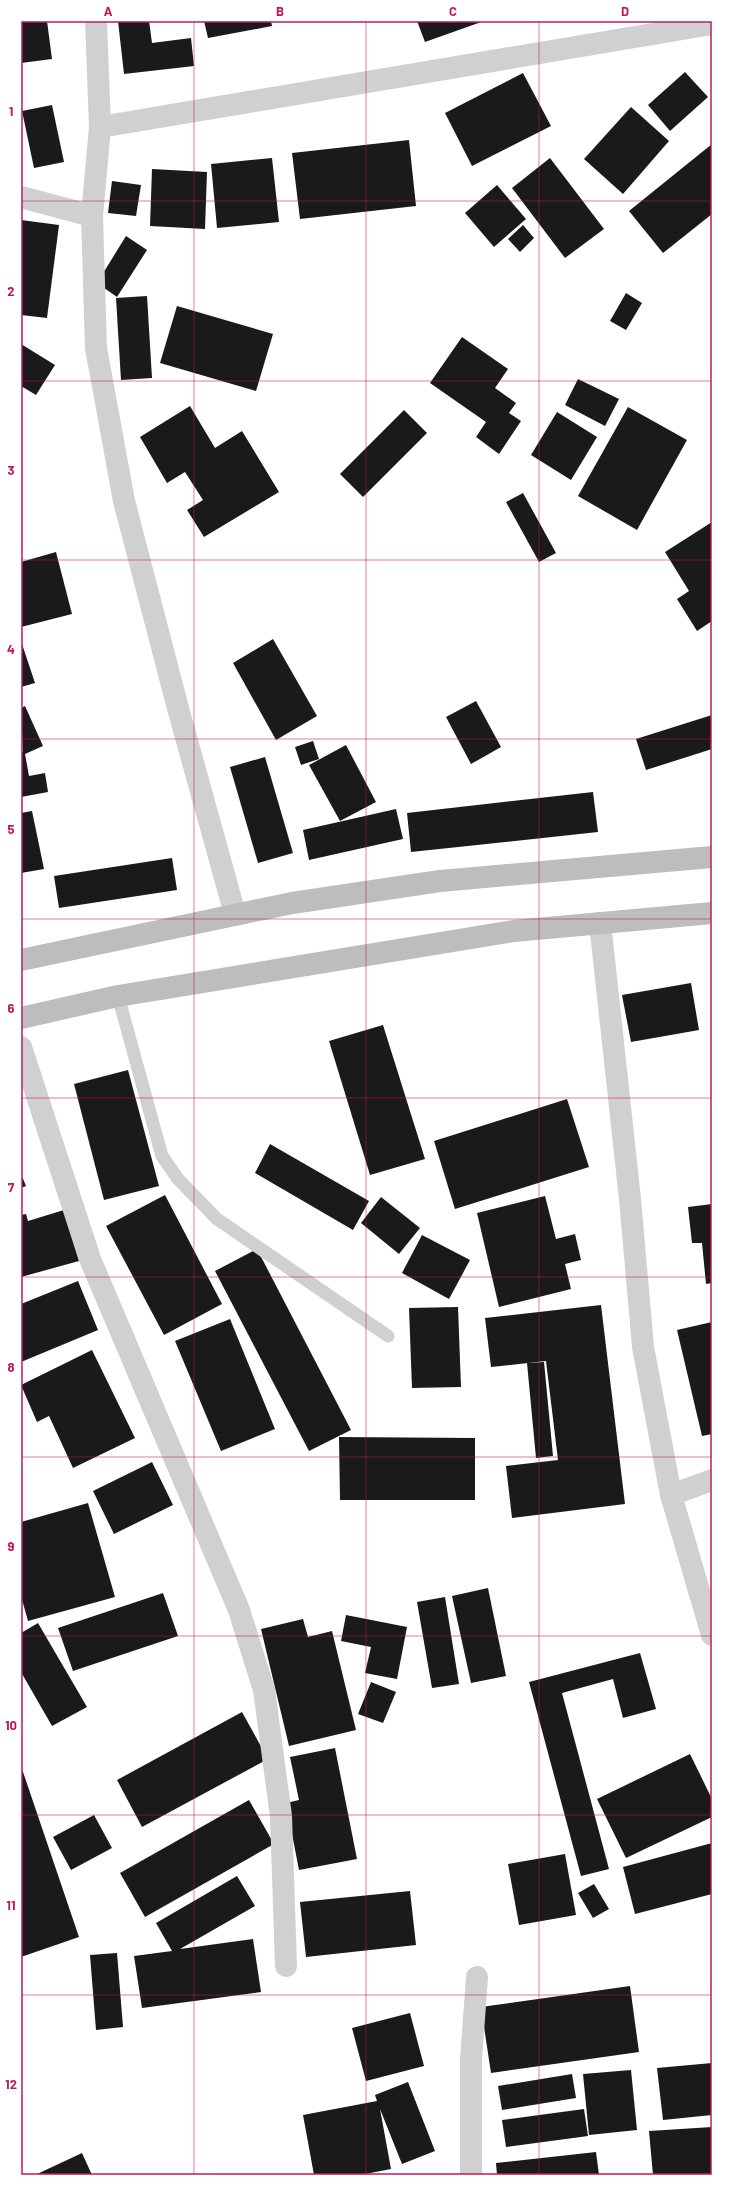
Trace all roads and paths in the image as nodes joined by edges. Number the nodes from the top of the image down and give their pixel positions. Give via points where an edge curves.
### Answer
1 (96, 21) edge
2 (712, 24) edge
3 (100, 127) junction
4 (21, 196) edge
5 (92, 216) junction
6 (712, 857) edge
7 (712, 913) edge
8 (235, 914) junction
9 (600, 923) junction
10 (21, 960) edge
11 (118, 996) junction
12 (21, 1018) edge
13 (21, 1047) edge
14 (388, 1336) dead end
15 (712, 1480) edge
16 (671, 1495) junction
17 (712, 1635) edge
18 (286, 1966) dead end
19 (477, 1977) dead end
20 (471, 2175) edge

1 - 3 street
2 - 3 street
3 - 5 street
4 - 5 street
5 - 8 street via 96,348 124,501
6 - 8 main road via 440,881
7 - 9 main road
8 - 10 main road
9 - 11 main road via 514,931
9 - 16 street via 643,1347
11 - 12 main road
11 - 14 lane via 162,1156 178,1179 217,1219
13 - 18 street via 90,1259 239,1610 264,1690 281,1816
15 - 16 street
16 - 17 street
19 - 20 street via 471,2060

